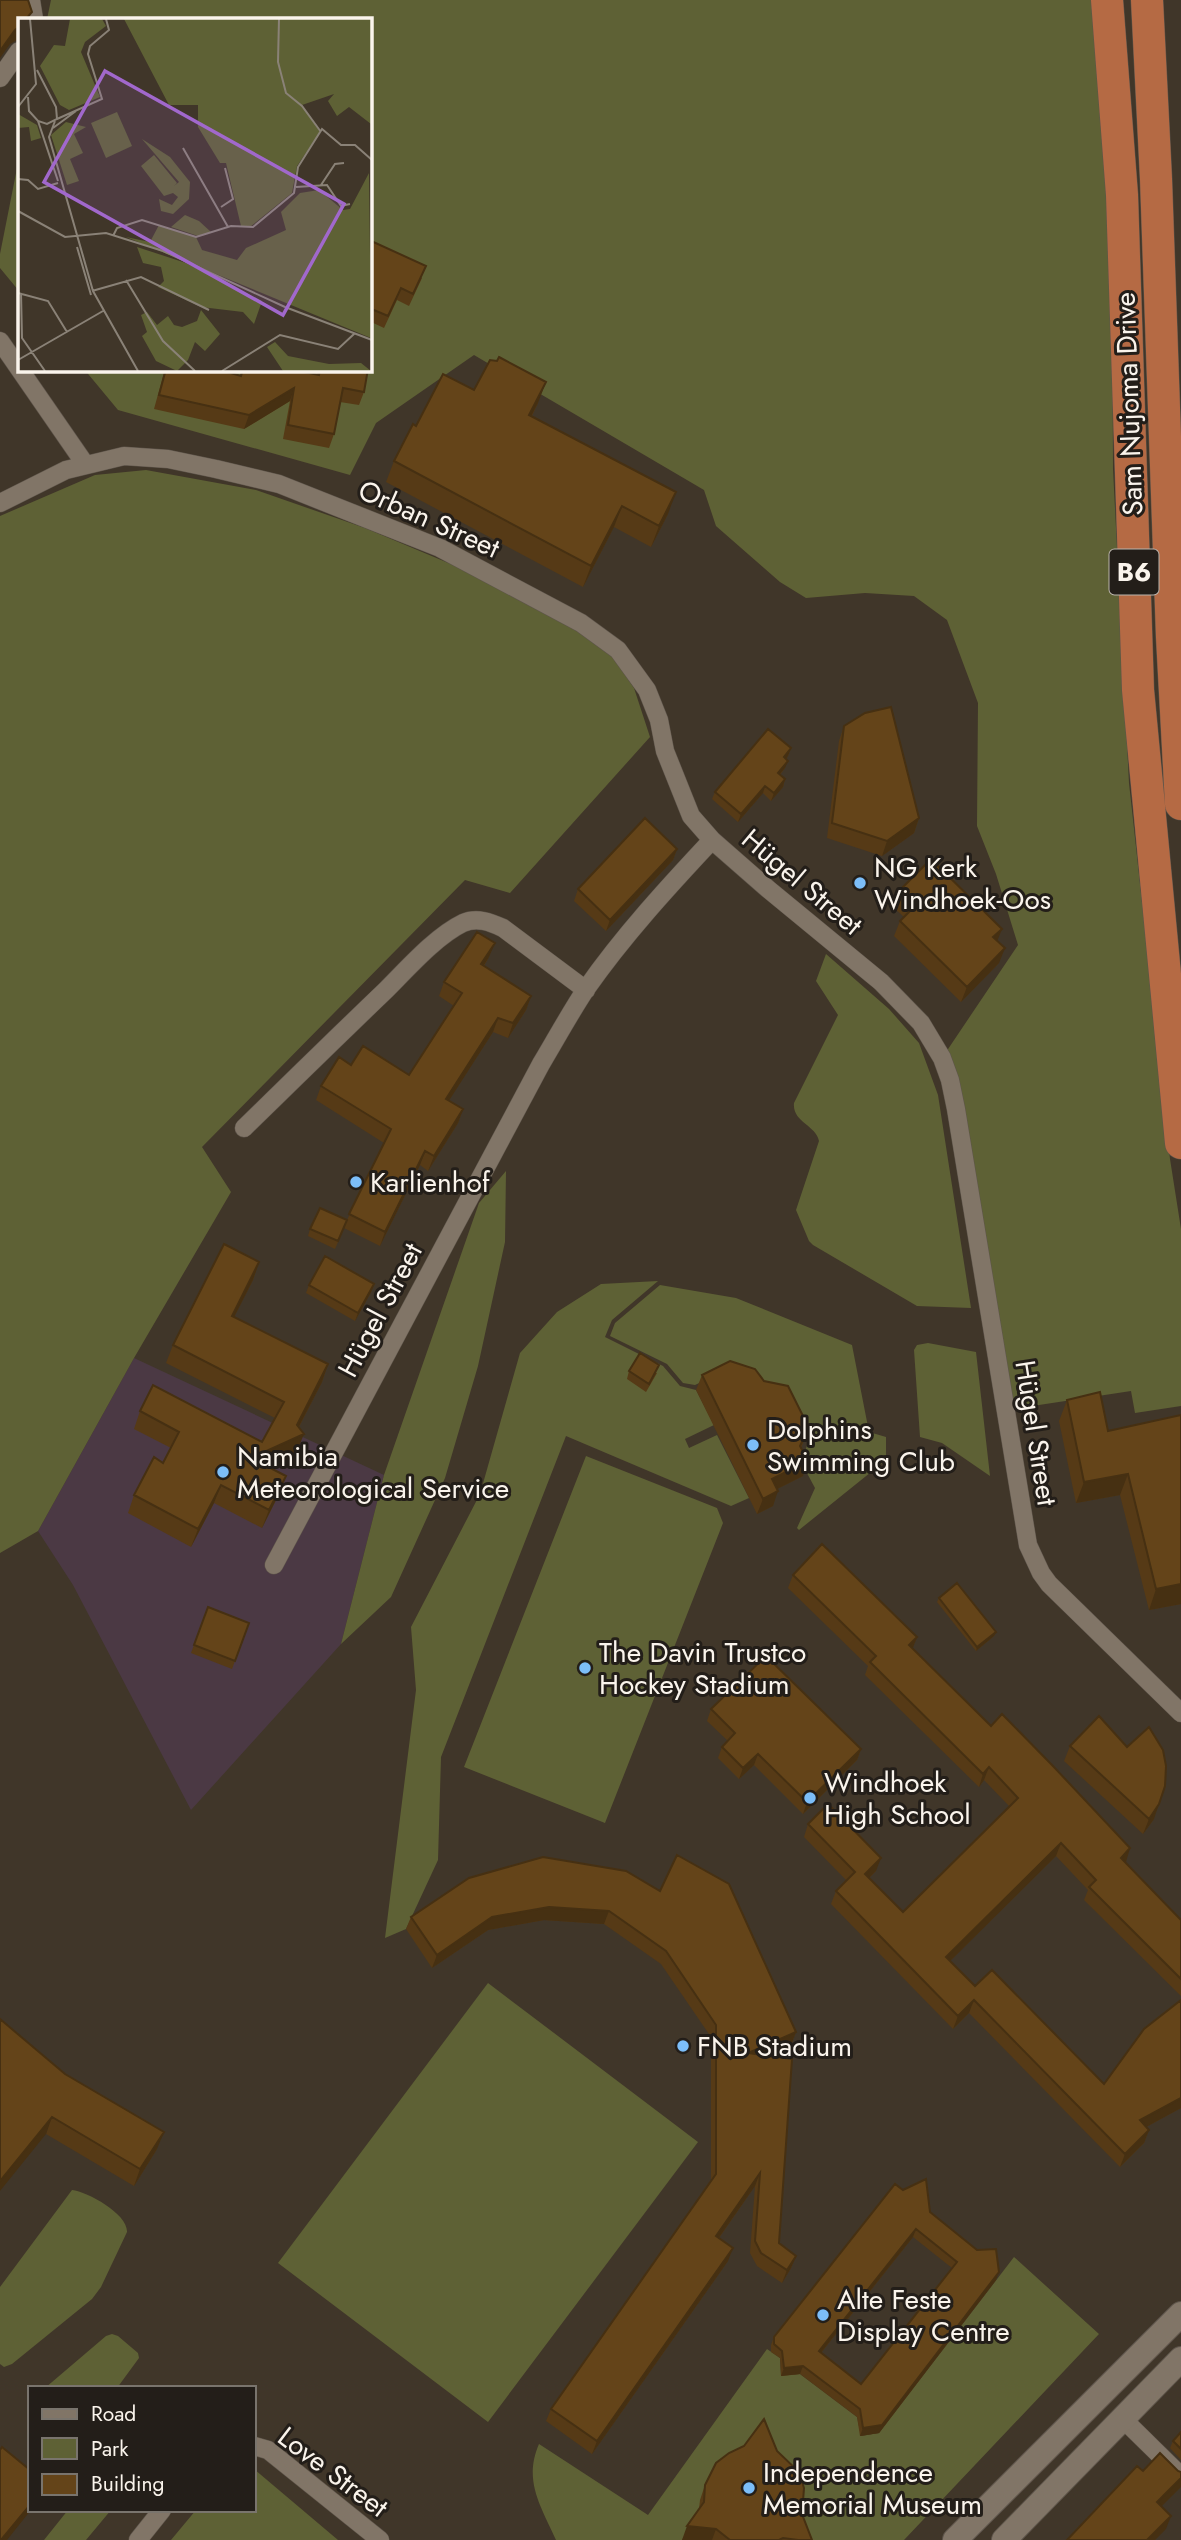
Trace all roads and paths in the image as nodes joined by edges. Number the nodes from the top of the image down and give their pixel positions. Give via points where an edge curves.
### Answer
1 (31, 0) edge
2 (1107, 0) edge
3 (1147, 0) edge
4 (34, 18) edge
5 (18, 52) edge
6 (0, 78) edge
7 (0, 341) edge
8 (18, 367) edge
9 (21, 371) edge
10 (85, 464) junction
11 (0, 503) edge
12 (1181, 804) edge
13 (712, 839) junction
14 (586, 990) junction
15 (244, 1128) dead end
16 (1181, 1143) edge
17 (274, 1566) dead end
18 (1181, 1713) edge
19 (1181, 2314) edge
20 (1181, 2359) edge
21 (1123, 2419) junction
22 (256, 2447) edge
23 (1181, 2476) edge
24 (160, 2512) edge
25 (138, 2540) edge
26 (380, 2540) edge
27 (955, 2540) edge
28 (1004, 2540) edge

1 - 4 street
2 - 16 highway, Sam Nujoma Drive / B6 via 1122,195 1138,690
3 - 12 highway, Sam Nujoma Drive / B6
5 - 6 street
7 - 8 street
9 - 10 street
10 - 11 street, Orban Street
10 - 13 street, Orban Street via 141,456 279,484 439,548 581,623 618,650 647,690 691,816
13 - 14 street, Hügel Street
13 - 18 street, Hügel Street via 881,982 933,1041 957,1109 1028,1545 1049,1584
14 - 15 street via 503,928 475,920 464,923 405,971
14 - 17 street, Hügel Street via 528,1087
19 - 27 main road
20 - 21 main road
21 - 23 street
21 - 28 main road
22 - 26 street, Love Street via 268,2450
24 - 25 street

